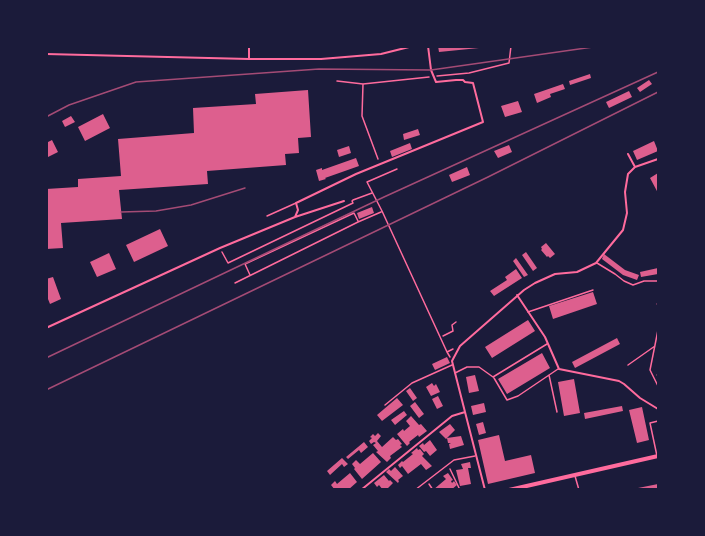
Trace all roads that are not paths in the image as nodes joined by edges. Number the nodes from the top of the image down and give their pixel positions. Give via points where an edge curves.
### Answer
1 (249, 46) edge
2 (413, 46) edge
3 (428, 46) edge
4 (46, 54) edge
5 (249, 59) junction
6 (628, 154) dead end
7 (658, 159) edge
8 (635, 167) junction
9 (350, 201) road end
10 (296, 202) junction
11 (267, 216) dead end
12 (296, 217) junction
13 (596, 263) junction
14 (658, 281) edge
15 (593, 290) dead end
16 (518, 295) junction
17 (528, 312) junction
18 (46, 328) edge
19 (658, 330) edge
20 (548, 344) junction
21 (655, 345) junction
22 (453, 365) junction
23 (628, 365) dead end
24 (559, 369) junction
25 (455, 374) junction
26 (549, 375) junction
27 (493, 377) junction
28 (658, 386) edge
29 (385, 405) dead end
30 (658, 409) edge
31 (465, 412) junction
32 (557, 412) dead end
33 (658, 421) edge
34 (476, 455) junction
35 (658, 457) edge
36 (575, 476) junction
37 (521, 488) edge
38 (361, 489) edge
39 (415, 489) edge
40 (485, 489) edge
41 (509, 489) edge
42 (579, 489) edge

1 - 5 street
2 - 5 street via 381,54 321,59
3 - 10 street via 436,82 473,83 483,122
4 - 5 street
6 - 8 street
7 - 8 street
8 - 13 street via 628,174 623,230
9 - 12 street
10 - 11 lane
10 - 12 street
12 - 18 street
13 - 14 lane via 633,285
13 - 16 street via 577,272 555,274
15 - 17 lane
16 - 17 street
16 - 22 street via 459,346
17 - 20 street
19 - 21 lane
20 - 24 street
20 - 27 lane
21 - 23 lane
21 - 28 lane via 650,370
22 - 25 street
22 - 29 lane via 412,383
24 - 26 lane
24 - 30 street via 619,381
25 - 27 lane via 467,367 478,367
25 - 31 street
26 - 27 lane via 507,400
26 - 32 lane
31 - 34 street
31 - 38 street via 452,416
33 - 35 lane via 650,423
34 - 39 lane via 454,460
34 - 40 street
35 - 36 main road
36 - 37 main road
36 - 42 lane
37 - 41 main road

